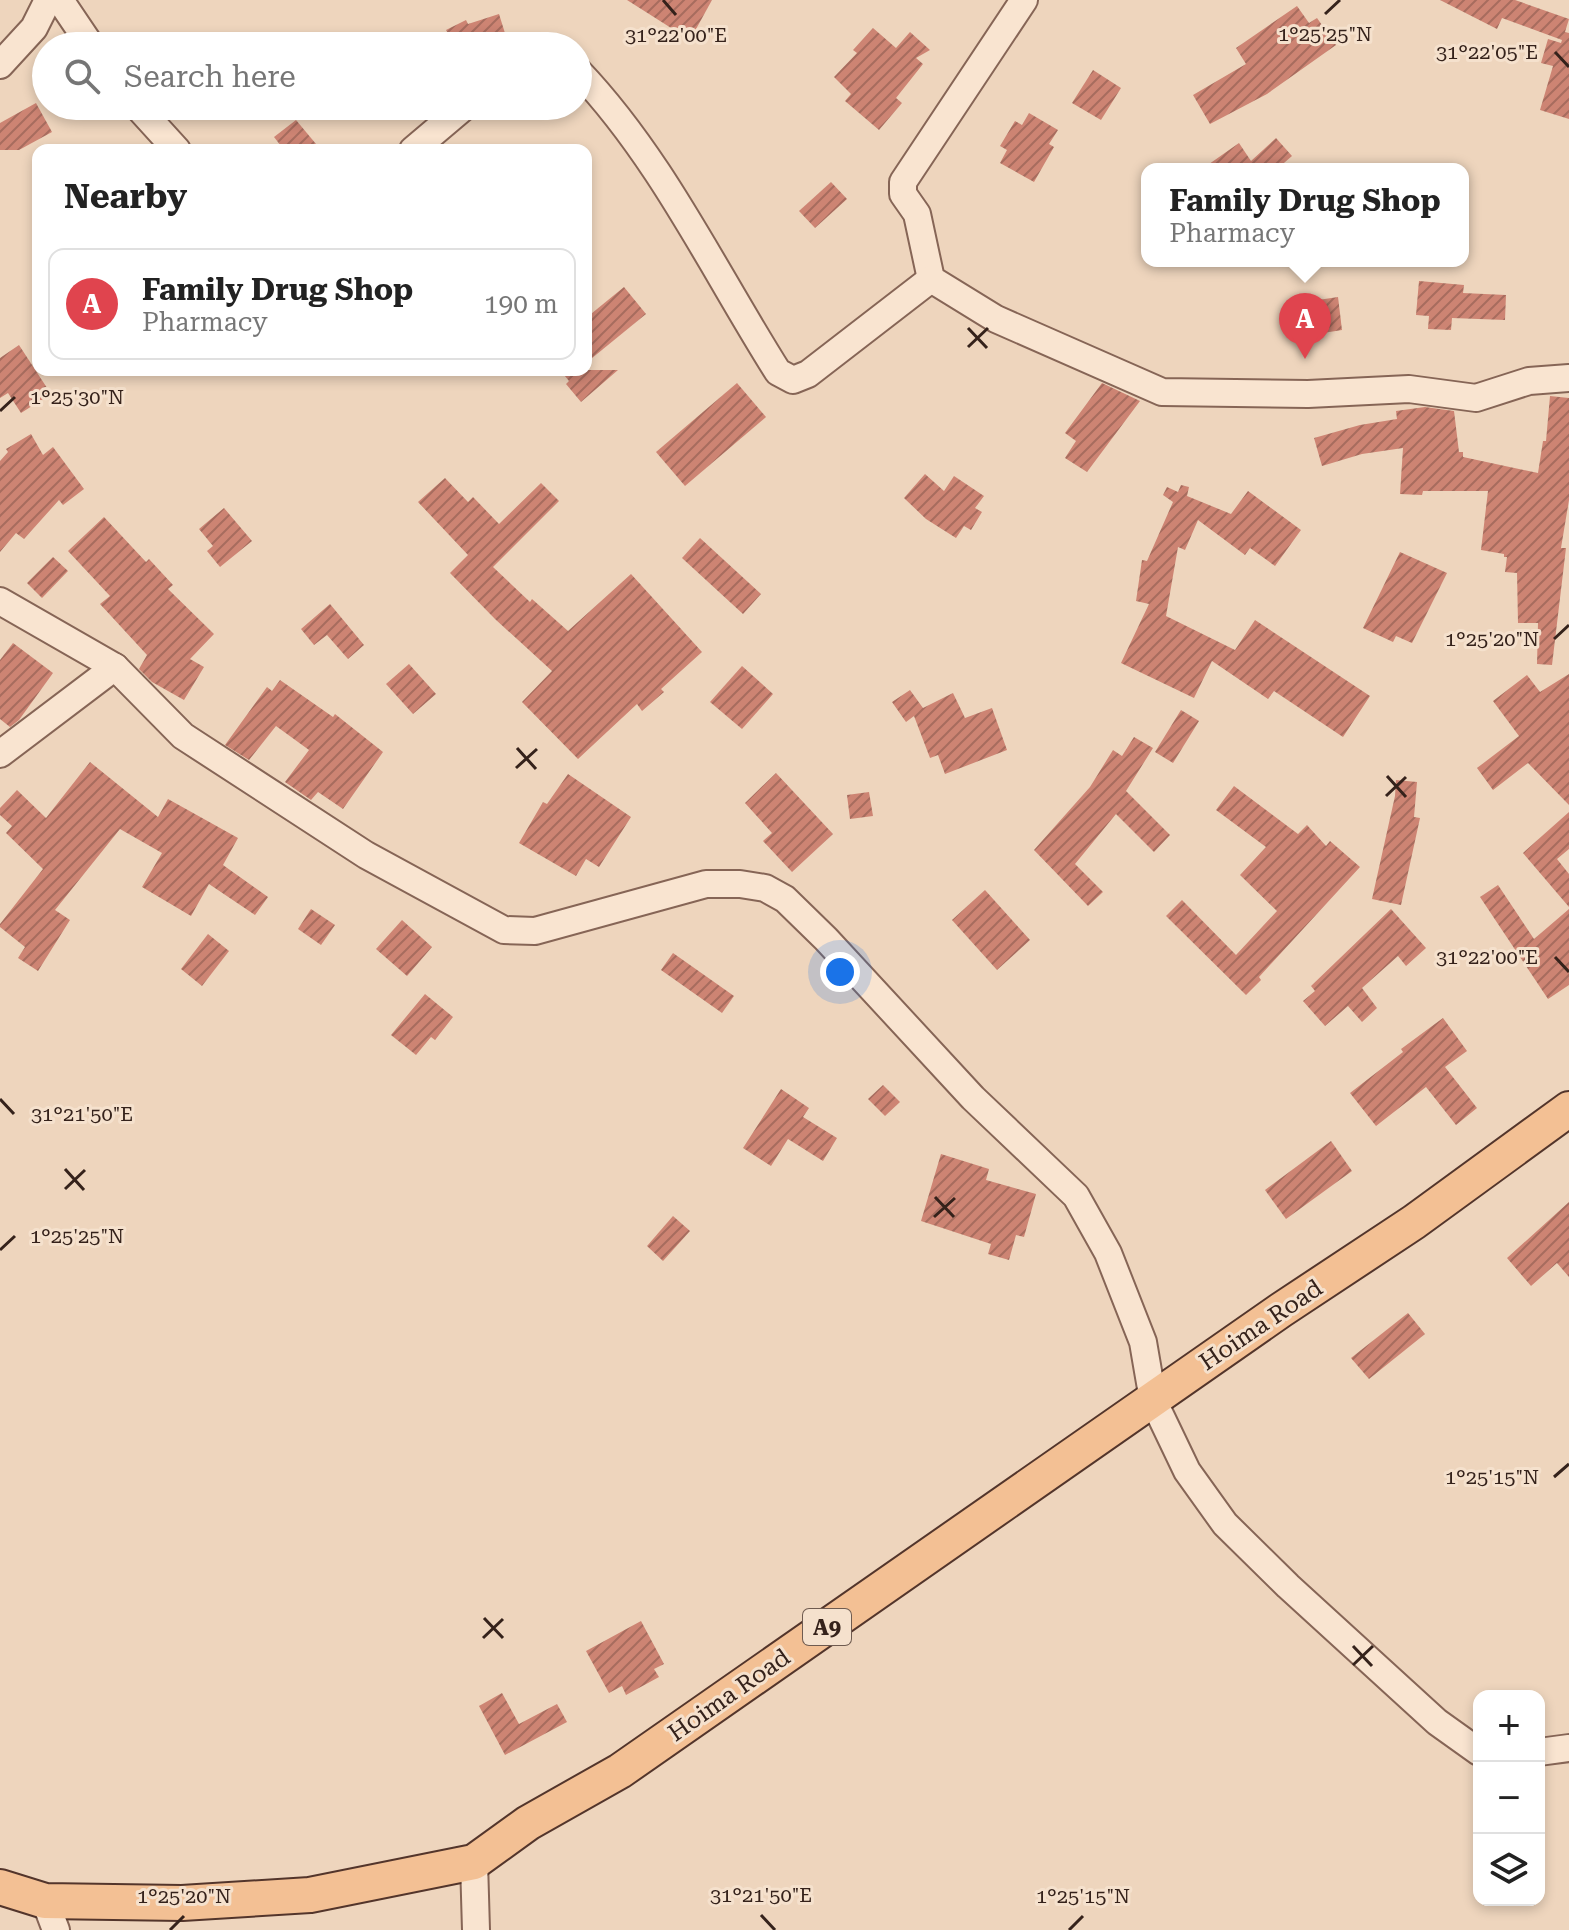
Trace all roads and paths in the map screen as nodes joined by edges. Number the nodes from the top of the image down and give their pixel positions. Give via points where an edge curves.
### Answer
1 (48, 0) edge
2 (60, 0) edge
3 (1024, 0) edge
4 (82, 32) edge
5 (0, 65) edge
6 (592, 86) edge
7 (150, 120) edge
8 (448, 120) edge
9 (172, 144) edge
10 (420, 144) edge
11 (931, 279) junction
12 (1569, 378) edge
13 (0, 601) edge
14 (115, 667) junction
15 (0, 754) edge
16 (1569, 1109) edge
17 (1153, 1400) junction
18 (1473, 1748) edge
19 (1569, 1748) edge
20 (1545, 1751) edge
21 (474, 1862) junction
22 (0, 1887) edge
23 (51, 1916) edge
24 (476, 1930) edge

1 - 5 street via 34,28
2 - 4 street
3 - 11 street via 903,182 903,194 917,214
6 - 11 street via 648,160 778,372 793,380 808,374
7 - 9 street
8 - 10 street
11 - 12 street via 996,319 1162,392 1409,389 1476,398 1529,381
13 - 14 street
14 - 15 street
14 - 17 street via 183,736 366,855 504,930 535,931 706,884 765,888 785,899 973,1098 1076,1196 1108,1253 1143,1342
16 - 17 main road, Hoima Road / A9
17 - 18 street via 1187,1471 1225,1524 1437,1722
17 - 21 main road, Hoima Road / A9 via 620,1771 528,1823
19 - 20 street
21 - 23 main road, Hoima Road / A9 via 310,1895
21 - 24 street
22 - 23 main road, Hoima Road / A9

